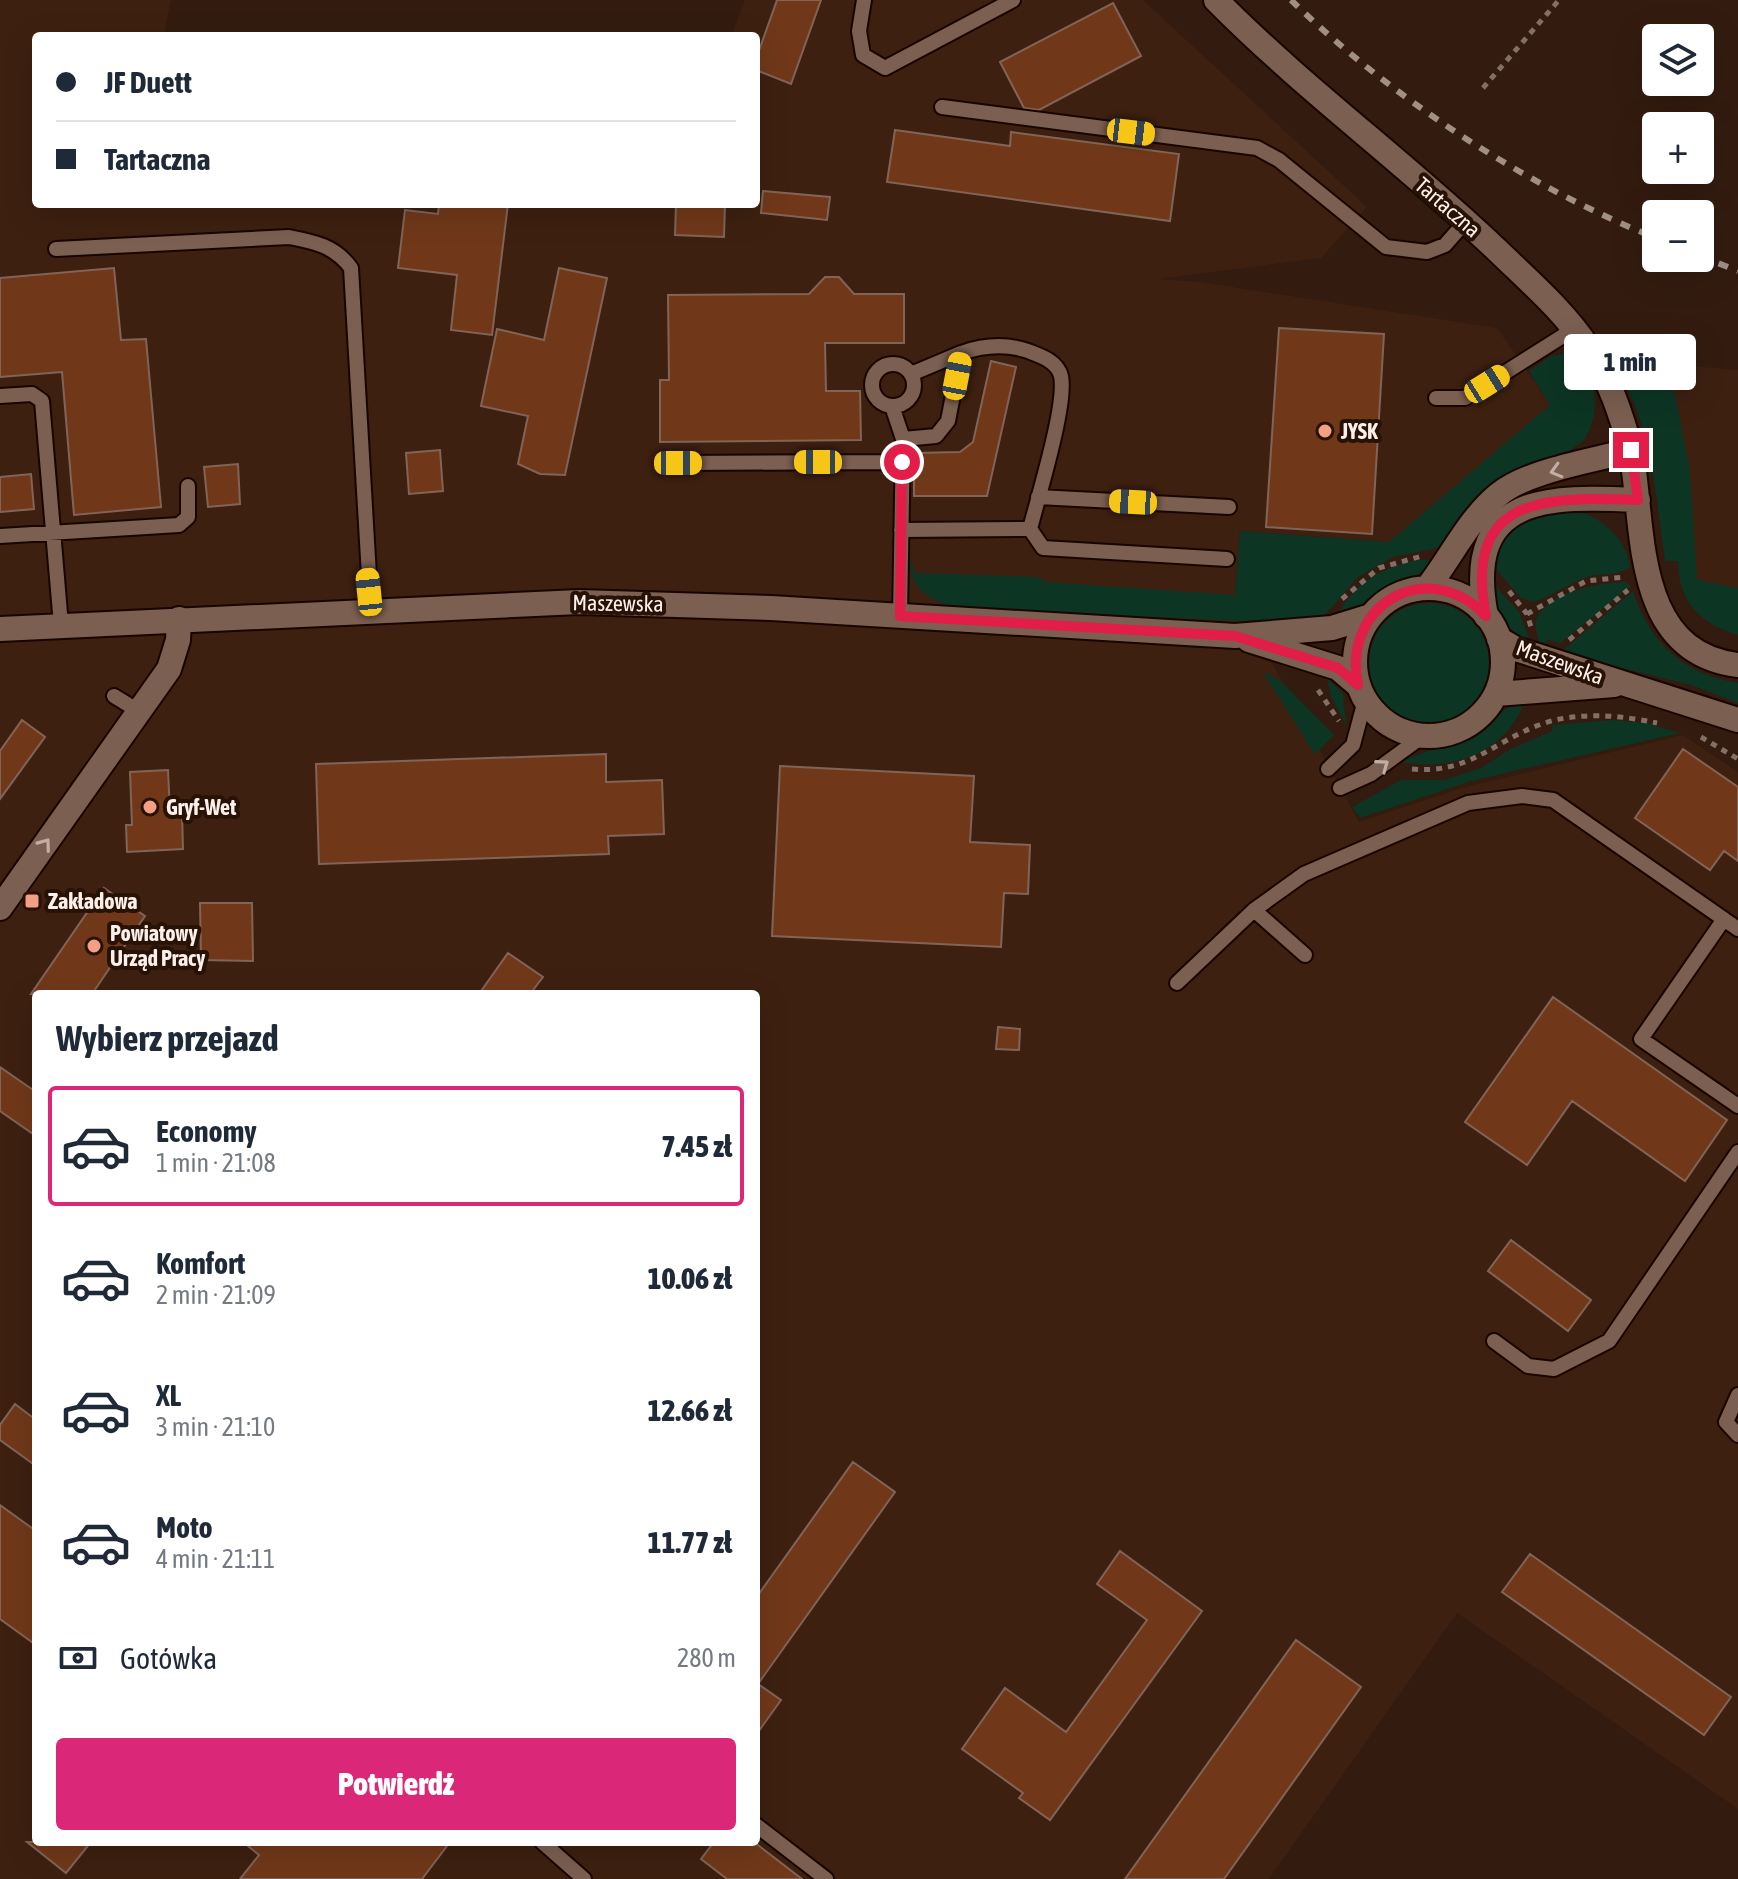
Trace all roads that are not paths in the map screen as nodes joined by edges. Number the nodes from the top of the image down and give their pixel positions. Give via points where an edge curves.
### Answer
1 (864, 0) edge
2 (1013, 0) edge
3 (1216, 0) edge
4 (942, 107) dead end
5 (1466, 221) junction
6 (56, 249) dead end
7 (1574, 329) junction
8 (961, 353) junction
9 (911, 374) junction
10 (0, 396) edge
11 (1436, 398) dead end
12 (892, 406) junction
13 (903, 439) junction
14 (1631, 450) junction
15 (902, 462) junction
16 (678, 463) dead end
17 (188, 486) dead end
18 (1038, 497) junction
19 (1638, 500) junction
20 (1229, 507) dead end
21 (1030, 529) junction
22 (901, 530) junction
23 (53, 533) junction
24 (0, 536) edge
25 (1227, 559) dead end
26 (1427, 588) junction
27 (371, 610) junction
28 (900, 616) junction
29 (1371, 616) junction
30 (1486, 616) junction
31 (179, 619) junction
32 (61, 625) junction
33 (0, 629) edge
34 (1235, 636) junction
35 (1499, 639) junction
36 (1738, 665) edge
37 (1621, 685) junction
38 (1361, 692) junction
39 (1496, 694) junction
40 (114, 696) dead end
41 (140, 712) junction
42 (1738, 720) edge
43 (1423, 736) junction
44 (1328, 769) dead end
45 (1340, 788) dead end
46 (0, 908) edge
47 (1254, 910) junction
48 (1724, 919) junction
49 (1738, 929) edge
50 (1305, 955) dead end
51 (1177, 983) dead end
52 (1738, 1106) edge
53 (1738, 1152) edge
54 (1494, 1341) dead end
55 (1738, 1395) edge
56 (1738, 1435) edge
57 (760, 1828) edge
58 (547, 1846) edge
59 (584, 1879) edge
60 (826, 1879) edge

1 - 2 lane via 859,31 863,55 885,68
3 - 5 street, Tartaczna via 1272,57
4 - 5 lane via 1257,148 1386,247 1427,252 1445,245
5 - 7 street, Tartaczna
6 - 27 lane via 289,237 321,243 341,254 351,268
7 - 11 lane via 1465,398
7 - 14 street, Tartaczna via 1608,381
8 - 9 lane
8 - 13 lane via 948,421 936,436
8 - 18 lane via 985,344 1024,349 1051,360 1061,375
9 - 12 lane via 909,398
9 - 12 lane via 893,363 874,374 874,395
10 - 23 lane via 32,394 42,401
12 - 13 lane
13 - 15 lane
14 - 19 street, Tartaczna
14 -> 26 street via 1506,490 1481,513
15 - 16 lane
15 - 22 lane
17 - 23 lane via 185,524
18 - 20 lane
18 - 21 lane
19 - 30 street via 1550,499 1506,520 1483,565
19 - 36 street, Tartaczna via 1661,615 1702,655
21 - 22 lane
21 - 25 lane via 1043,548
22 - 28 lane
23 - 24 lane
23 - 32 lane
26 - 29 street via 1396,596
26 - 30 street via 1453,593
27 - 28 street, Maszewska via 579,602
27 - 31 street, Maszewska
28 - 34 street, Maszewska
29 - 34 street, Maszewska via 1332,628
29 - 38 street via 1357,641 1355,670
30 - 35 street
31 - 32 street, Maszewska
31 - 41 street via 174,658
32 - 33 street, Maszewska
34 - 38 street, Maszewska via 1338,668
35 - 37 street, Maszewska
35 - 39 street via 1503,661
37 - 39 street, Maszewska
37 - 42 street, Maszewska
38 - 43 street via 1390,726
38 - 44 lane via 1353,745
39 - 43 street via 1458,731
40 - 41 lane
46 -> 41 street
45 -> 43 lane via 1371,774
47 - 48 lane via 1304,874 1468,803 1522,796 1553,800
47 - 50 lane
47 - 51 lane
48 - 49 lane
48 - 52 lane via 1641,1039
53 - 54 lane via 1609,1341 1554,1369 1528,1366
55 - 56 lane via 1726,1422
57 - 60 lane
58 - 59 lane

